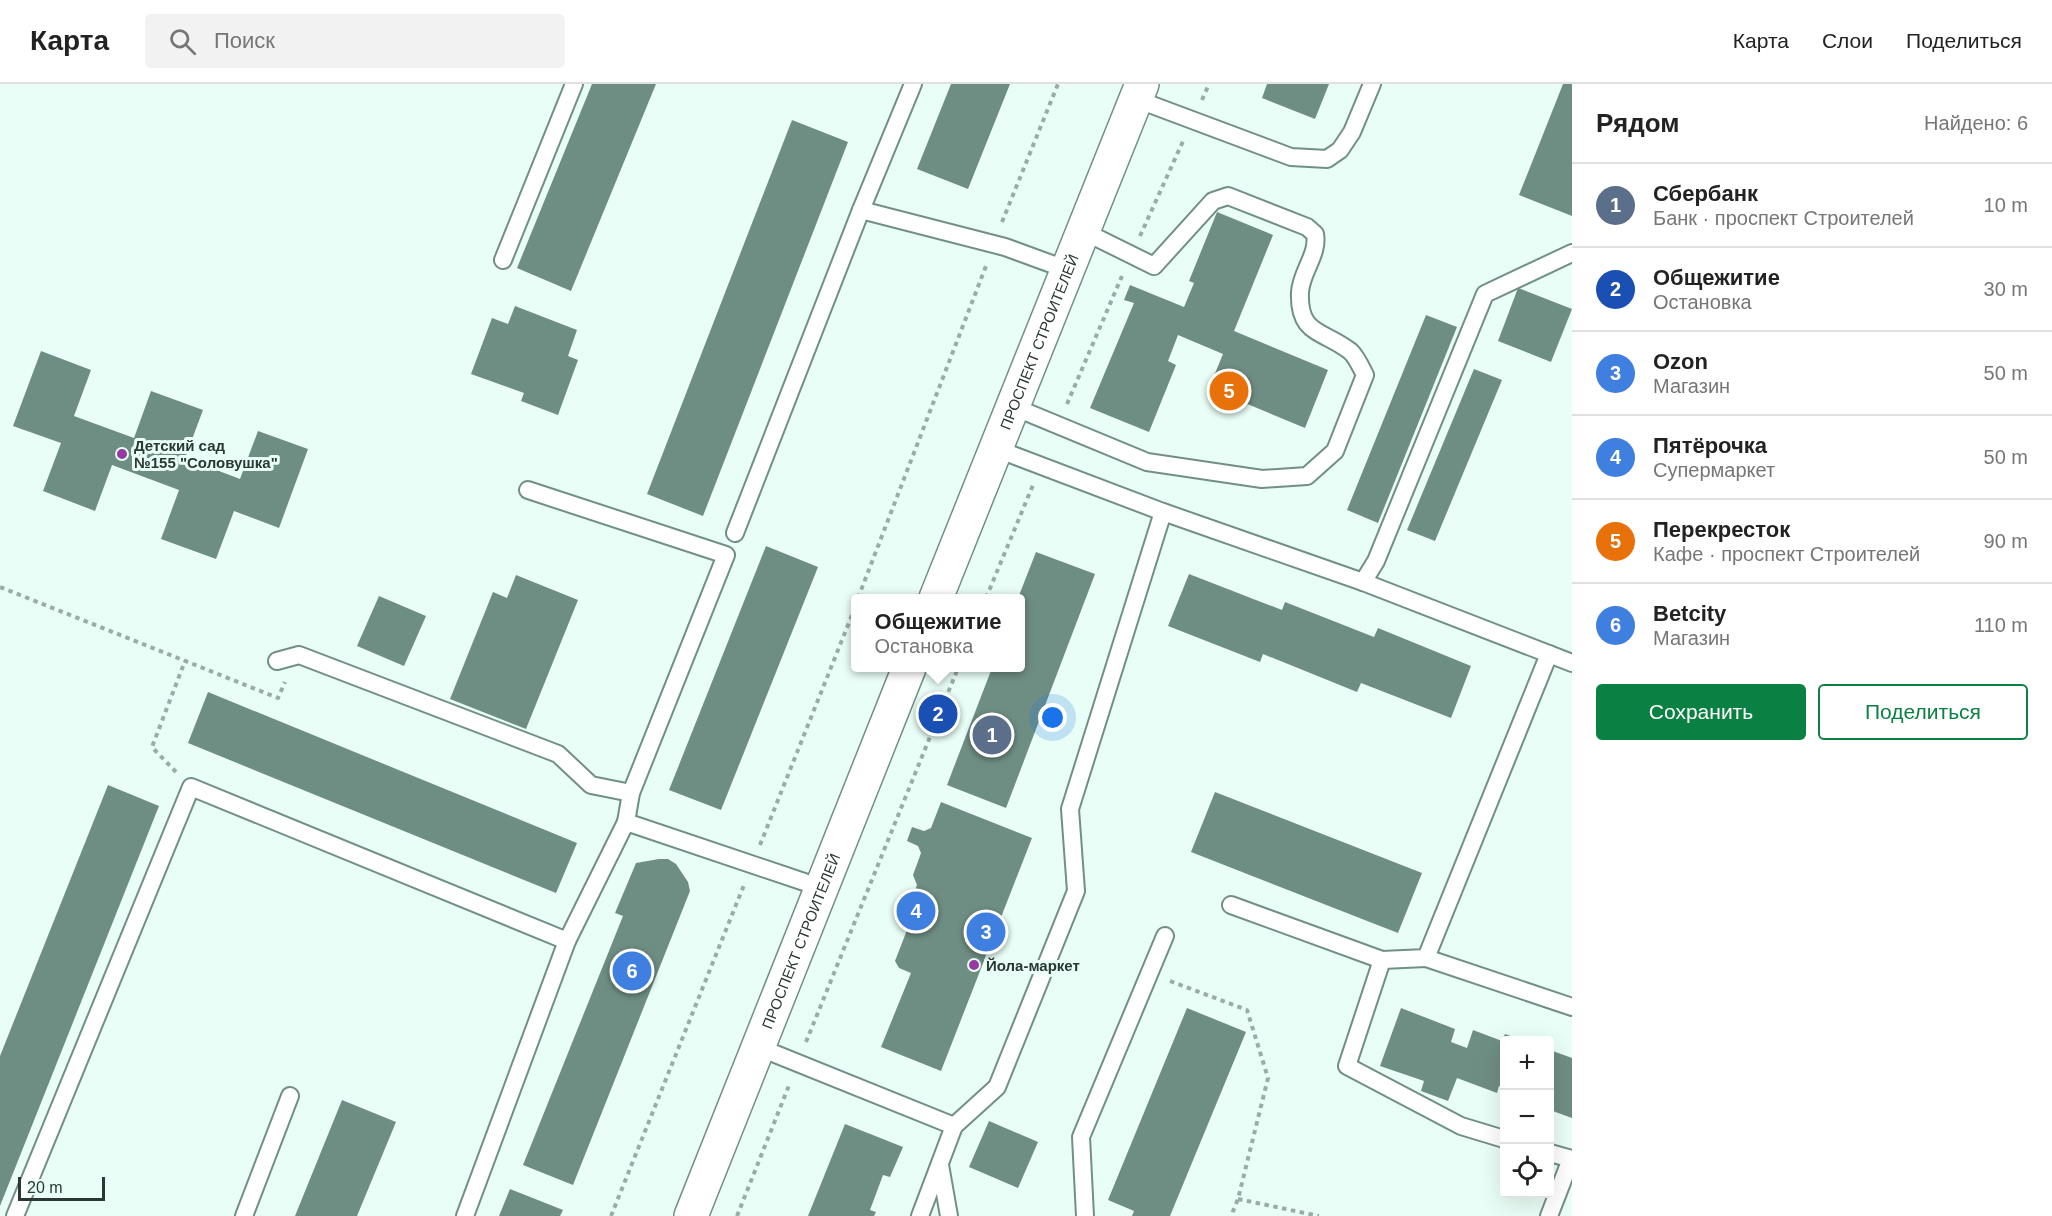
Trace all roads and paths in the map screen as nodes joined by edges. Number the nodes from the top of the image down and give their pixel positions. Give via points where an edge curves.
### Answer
1 (574, 84) edge
2 (913, 84) edge
3 (1058, 84) edge
4 (1209, 84) edge
5 (1372, 84) edge
6 (1139, 91) edge
7 (1193, 120) junction
8 (861, 210) junction
9 (1083, 231) junction
10 (994, 244) junction
11 (1572, 253) edge
12 (1131, 255) junction
13 (503, 261) dead end
14 (1068, 270) junction
15 (1014, 407) junction
16 (1057, 425) junction
17 (997, 449) junction
18 (1041, 465) junction
19 (528, 490) dead end
20 (1162, 512) junction
21 (735, 533) dead end
22 (1363, 582) junction
23 (0, 587) edge
24 (860, 594) edge
25 (938, 594) edge
26 (988, 594) edge
27 (851, 615) edge
28 (1549, 654) junction
29 (299, 655) junction
30 (185, 661) junction
31 (277, 661) dead end
32 (1572, 663) edge
33 (907, 672) edge
34 (956, 672) edge
35 (191, 787) junction
36 (631, 794) junction
37 (626, 822) junction
38 (752, 864) junction
39 (822, 888) junction
40 (1232, 905) dead end
41 (1165, 936) dead end
42 (567, 941) junction
43 (1426, 958) junction
44 (1382, 960) junction
45 (1150, 973) junction
46 (1572, 1007) edge
47 (758, 1047) junction
48 (798, 1063) junction
49 (290, 1096) dead end
50 (954, 1125) junction
51 (1500, 1138) edge
52 (1554, 1154) edge
53 (1571, 1159) edge
54 (940, 1165) junction
55 (1238, 1199) junction
56 (15, 1216) edge
57 (244, 1216) edge
58 (465, 1216) edge
59 (611, 1216) edge
60 (691, 1216) edge
61 (737, 1216) edge
62 (920, 1216) edge
63 (950, 1216) edge
64 (1085, 1216) edge
65 (1231, 1216) edge
66 (1319, 1216) edge
67 (1549, 1216) edge

1 - 13 lane
2 - 8 lane
3 - 10 path
4 - 7 path
5 - 7 lane via 1352,132 1340,150 1327,159 1291,157
6 - 7 lane
6 - 9 main road, ПРОСПЕКТ СТРОИТЕЛЕЙ
7 - 12 path
8 - 10 lane
8 - 21 lane
9 - 12 lane
9 - 14 main road, ПРОСПЕКТ СТРОИТЕЛЕЙ
10 - 14 lane
10 - 24 path
11 - 22 lane via 1485,294 1376,561
12 - 16 path
12 - 16 lane via 1154,266 1213,201 1228,196 1307,227 1315,234 1317,242 1300,286 1299,309 1311,328 1352,352 1365,375 1335,451 1306,476 1262,479 1147,462
14 - 15 main road, ПРОСПЕКТ СТРОИТЕЛЕЙ
15 - 16 lane
15 - 17 main road, ПРОСПЕКТ СТРОИТЕЛЕЙ
17 - 18 lane
17 - 25 main road, ПРОСПЕКТ СТРОИТЕЛЕЙ
18 - 20 lane
18 - 26 path
19 - 36 lane via 726,555
20 - 22 lane
20 - 50 lane via 1070,809 1076,891 997,1087
22 - 28 lane
23 - 30 path
27 - 38 path
28 - 32 lane
28 - 43 lane
29 - 30 path via 278,698
29 - 31 lane
29 - 36 lane via 558,754 591,785
30 - 35 path via 152,747
33 - 39 main road, ПРОСПЕКТ СТРОИТЕЛЕЙ
34 - 48 path
35 - 42 lane
35 - 56 lane
36 - 37 lane
37 - 38 lane
37 - 42 lane
38 - 39 lane
38 - 59 path
39 - 47 main road, ПРОСПЕКТ СТРОИТЕЛЕЙ
40 - 44 lane
41 - 45 lane
42 - 58 lane
43 - 44 lane
43 - 46 lane
44 - 51 lane via 1347,1066 1461,1126
45 - 55 path via 1247,1011 1268,1078
45 - 64 lane via 1081,1137
47 - 48 lane
47 - 60 main road, ПРОСПЕКТ СТРОИТЕЛЕЙ
48 - 50 lane
48 - 61 path
49 - 57 lane
50 - 54 lane
52 - 53 lane
53 - 67 lane
54 - 62 lane
54 - 63 lane
55 - 65 path
55 - 66 path

